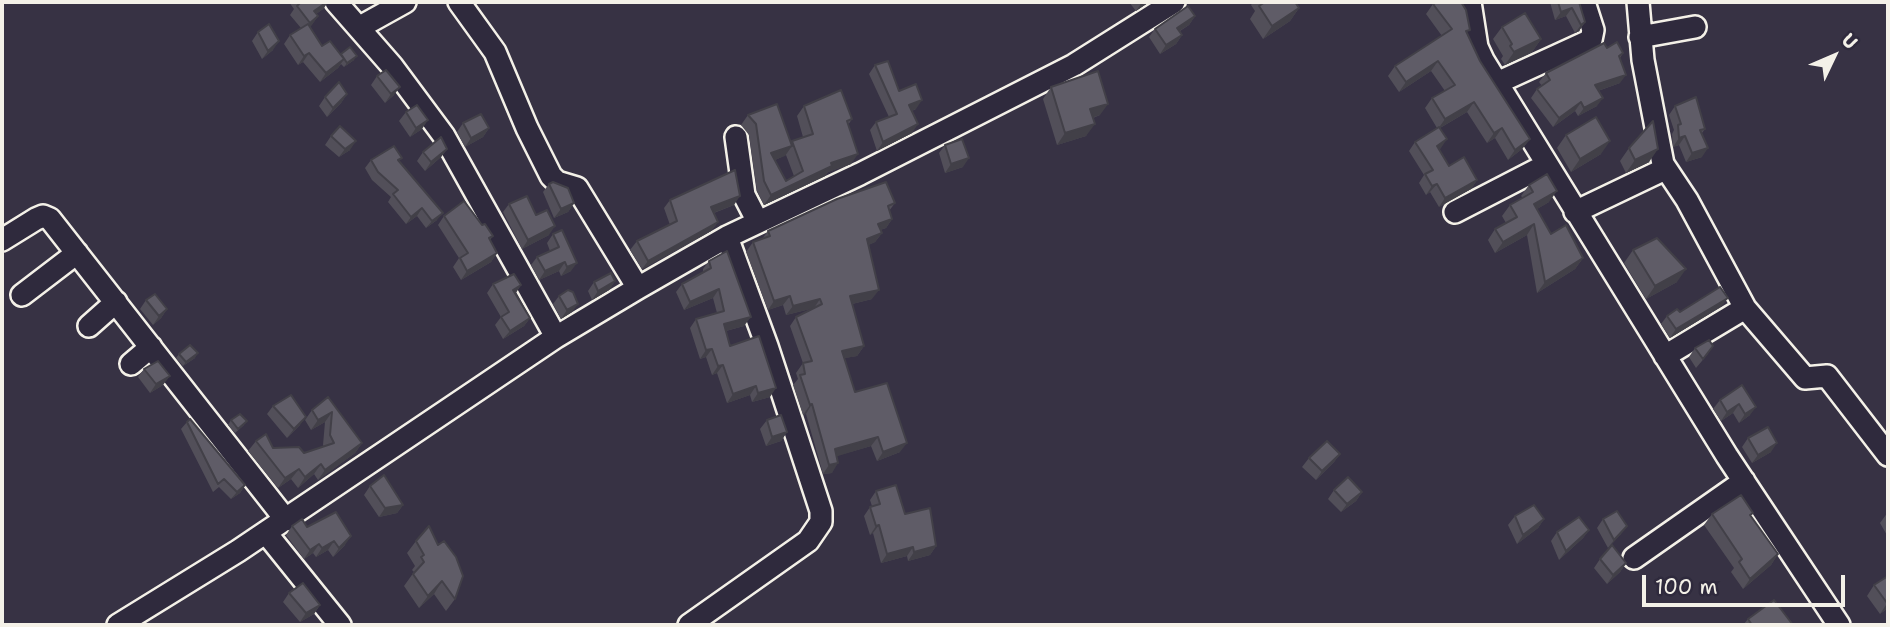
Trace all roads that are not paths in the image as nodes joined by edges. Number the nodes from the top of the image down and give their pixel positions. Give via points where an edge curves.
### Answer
1 (336, 2) edge
2 (405, 2) edge
3 (459, 2) edge
4 (1174, 2) edge
5 (1470, 2) edge
6 (1584, 2) edge
7 (1638, 2) edge
8 (360, 27) junction
9 (1695, 27) dead end
10 (1640, 37) junction
11 (1497, 83) junction
12 (736, 137) dead end
13 (1546, 165) junction
14 (1665, 169) junction
15 (1455, 212) dead end
16 (1575, 212) junction
17 (758, 222) junction
18 (727, 237) junction
19 (2, 240) edge
20 (77, 253) junction
21 (638, 288) junction
22 (22, 295) dead end
23 (116, 302) junction
24 (1745, 308) junction
25 (89, 326) dead end
26 (555, 337) junction
27 (151, 347) junction
28 (1665, 356) junction
29 (131, 364) dead end
30 (1888, 455) edge
31 (1744, 481) junction
32 (286, 520) junction
33 (266, 533) junction
34 (1634, 558) dead end
35 (118, 625) edge
36 (340, 625) edge
37 (690, 625) edge
38 (1839, 625) edge

1 - 8 street
2 - 8 street
3 - 21 street via 495,51 551,176 577,188
4 - 17 street via 1074,65
5 - 11 street via 1477,47
6 - 11 street via 1593,30 1591,40
7 - 10 street
8 - 26 street via 444,136
9 - 10 street
10 - 14 street
11 - 13 street
12 - 17 street via 744,195
13 - 15 street
13 - 16 street
14 - 16 street
14 - 24 street via 1687,200
16 - 28 street
17 - 18 street
18 - 21 street
18 - 37 street via 771,359 821,522 808,541
19 - 20 street via 43,216
20 - 22 street
20 - 23 street
21 - 26 street
23 - 25 street
23 - 27 street
24 - 28 street
24 - 30 street via 1805,378 1827,376
26 - 32 street
27 - 29 street
27 - 32 street
28 - 31 street
31 - 34 street
31 - 38 street
32 - 33 street
33 - 35 street
33 - 36 street

